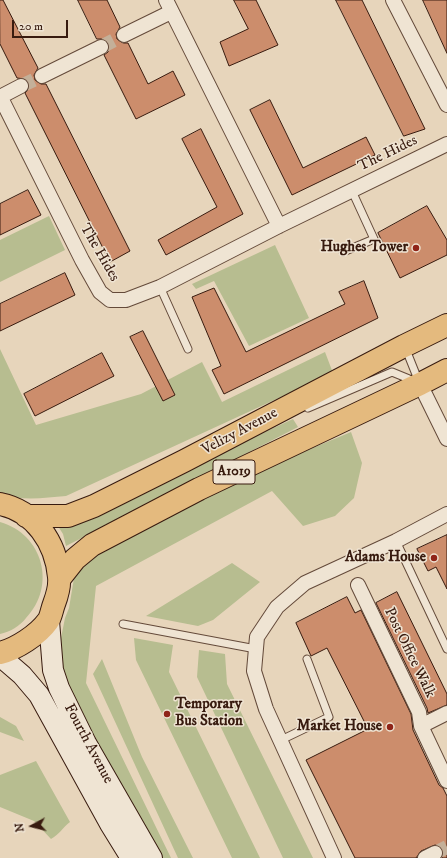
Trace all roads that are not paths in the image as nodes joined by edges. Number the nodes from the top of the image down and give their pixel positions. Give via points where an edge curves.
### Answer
1 (394, 0) edge
2 (168, 6) edge
3 (124, 35) tunnel mouth
4 (101, 47) tunnel mouth
5 (42, 76) tunnel mouth
6 (21, 86) tunnel mouth
7 (0, 96) edge
8 (447, 105) edge
9 (447, 144) edge
10 (352, 191) junction
11 (279, 226) junction
12 (343, 252) dead end
13 (160, 287) junction
14 (447, 325) edge
15 (404, 346) junction
16 (188, 349) dead end
17 (447, 370) edge
18 (420, 384) junction
19 (299, 412) dead end
20 (277, 421) dead end
21 (447, 438) edge
22 (184, 461) junction
23 (0, 504) edge
24 (447, 514) edge
25 (26, 516) junction
26 (396, 541) junction
27 (60, 578) junction
28 (358, 585) dead end
29 (48, 621) junction
30 (123, 624) dead end
31 (256, 649) junction
32 (447, 649) edge
33 (0, 653) edge
34 (0, 656) edge
35 (307, 659) dead end
36 (447, 713) edge
37 (421, 726) junction
38 (281, 740) junction
39 (447, 781) edge
40 (131, 858) edge
41 (152, 858) edge
42 (334, 858) edge

1 - 8 street
2 - 3 street
2 - 11 street
4 - 5 street
6 - 7 street, The Hides
7 - 13 street, The Hides via 65,228 100,292 110,300 126,300
9 - 10 street, The Hides
10 - 11 street, The Hides
10 - 12 lane via 374,239
11 - 13 street, The Hides
13 - 16 lane
14 - 15 main road, Velizy Avenue / A1019
15 - 18 lane
15 - 22 main road, Velizy Avenue / A1019
17 - 18 main road, A1019
18 - 19 lane via 392,372
18 - 21 street
18 - 27 main road, A1019 via 199,489 92,545 75,559
20 - 22 lane
22 - 25 main road, Velizy Avenue / A1019 via 94,506 68,516
23 - 25 main road
24 - 26 street
25 - 27 main road via 41,529 53,548
26 - 31 street via 305,583 277,607 257,637
26 - 32 lane
27 - 29 main road
28 - 37 street, Post Office Walk via 419,712
29 - 33 main road via 20,645
29 - 41 street, Fourth Avenue via 53,670 59,688 86,743
30 - 31 lane
31 - 38 street via 254,671 266,710
34 - 40 street, Fourth Avenue via 22,675 39,695
35 - 38 lane via 329,717
36 - 37 street
37 - 39 street, Post Office Walk
38 - 42 street

